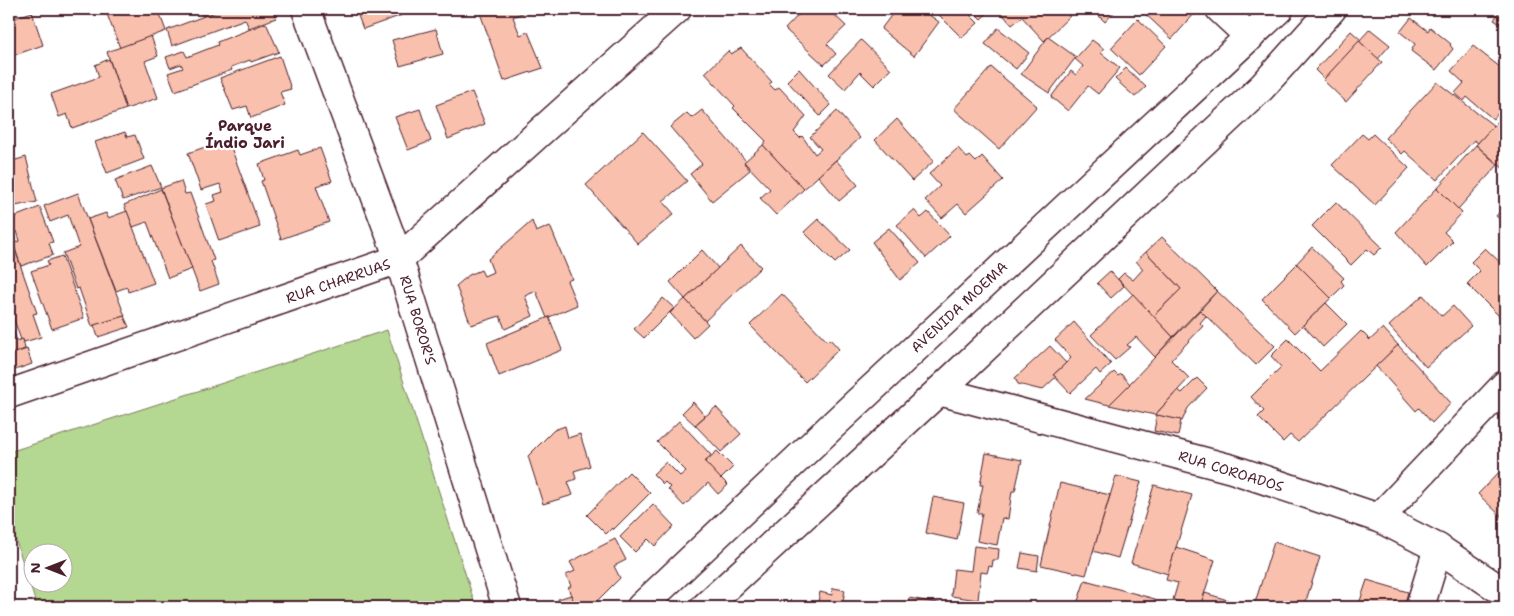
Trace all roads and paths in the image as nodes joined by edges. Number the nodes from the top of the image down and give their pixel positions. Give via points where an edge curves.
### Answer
1 (306, 9) edge
2 (677, 9) edge
3 (1220, 9) edge
4 (1279, 9) edge
5 (1332, 9) edge
6 (1250, 37) junction
7 (400, 259) junction
8 (1505, 386) edge
9 (939, 391) junction
10 (9, 394) edge
11 (1379, 518) junction
12 (1438, 548) junction
13 (1505, 593) edge
14 (507, 607) edge
15 (641, 607) edge
16 (705, 607) edge
17 (1420, 607) edge

1 - 7 street, RUA BOROR'S
2 - 7 street, RUA CHARRUAS
3 - 6 street
4 - 6 street, AVENIDA MOEMA
5 - 9 street via 1262,87
6 - 15 street, AVENIDA MOEMA
7 - 10 street, RUA CHARRUAS
7 - 14 street, RUA BOROR'S
8 - 11 street
9 - 11 street, RUA COROADOS via 1232,469
9 - 16 street
11 - 12 street, RUA COROADOS
12 - 13 street, RUA COROADOS
12 - 17 street

